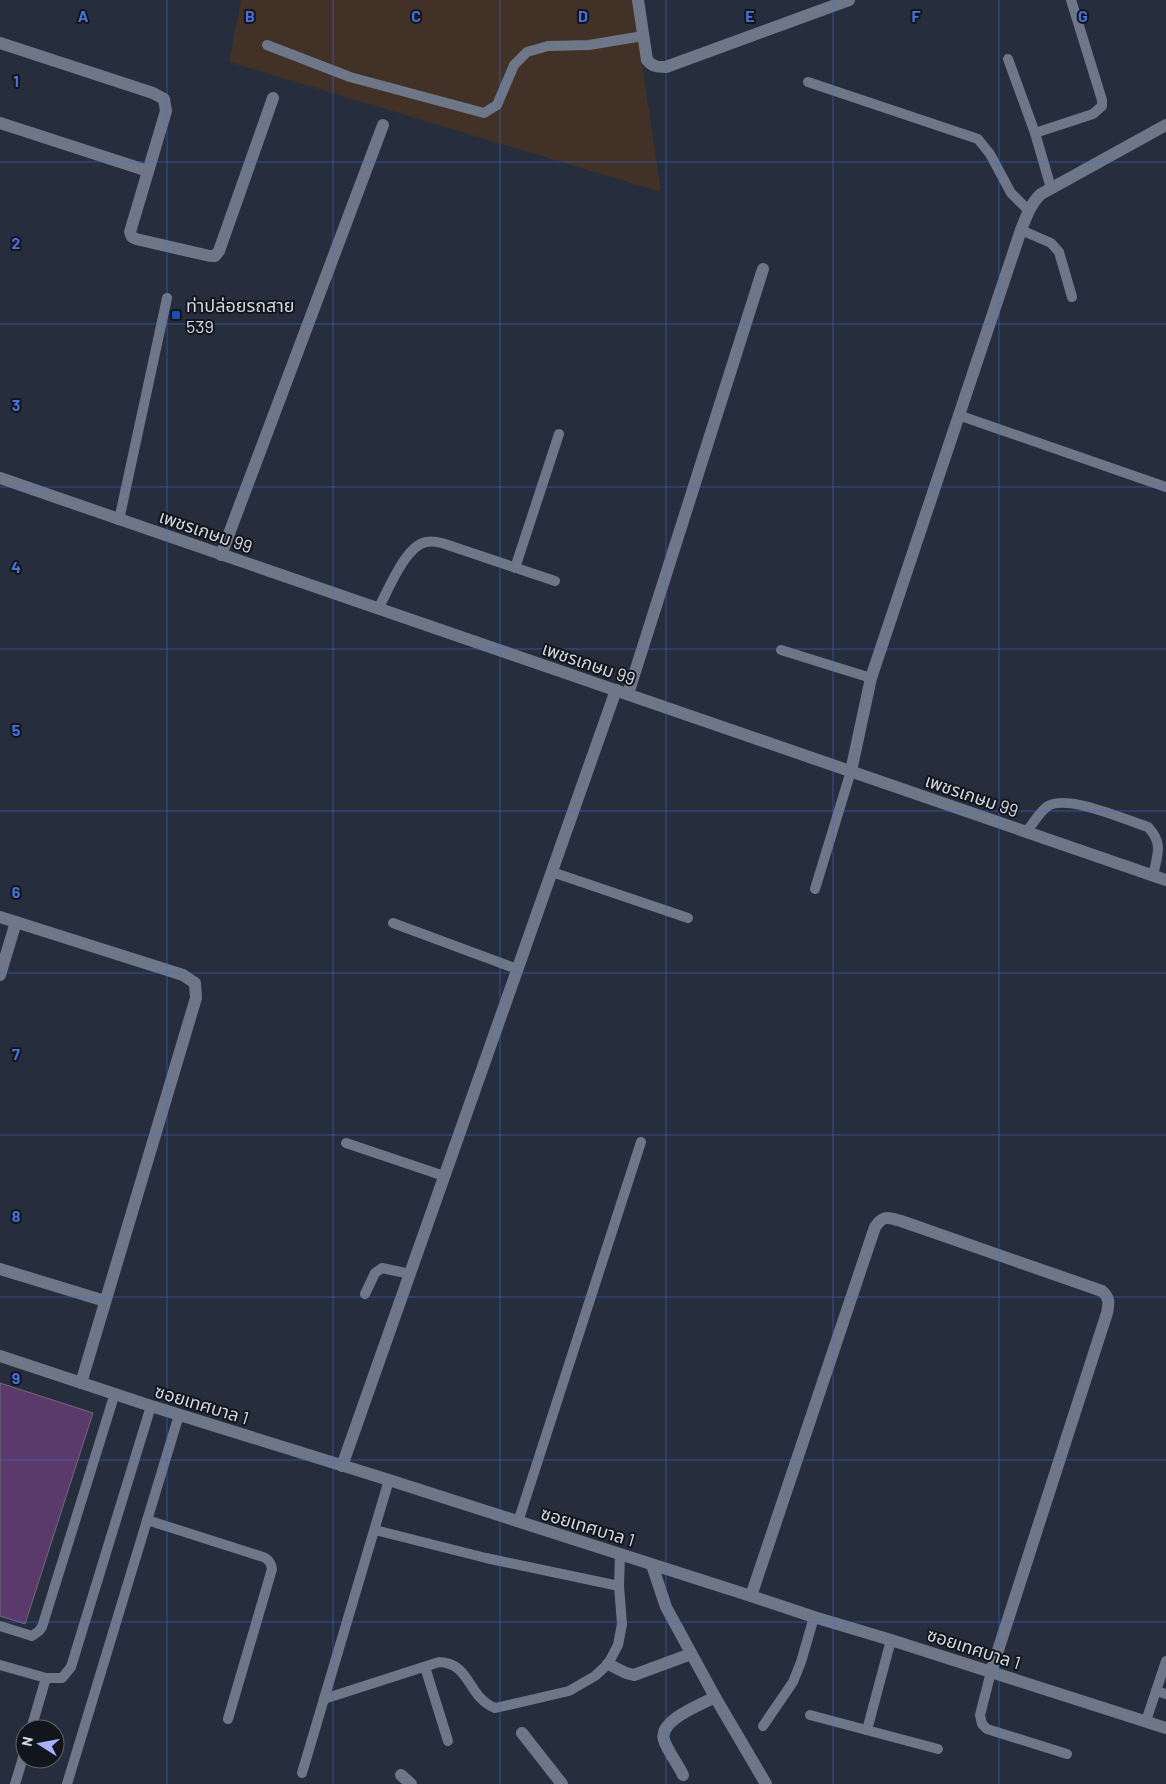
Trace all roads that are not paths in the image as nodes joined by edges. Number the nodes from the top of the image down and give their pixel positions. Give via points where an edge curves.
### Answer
1 (638, 0) edge
2 (849, 0) edge
3 (1071, 0) edge
4 (643, 36) junction
5 (0, 44) edge
6 (267, 45) dead end
7 (1008, 59) dead end
8 (808, 82) dead end
9 (273, 98) dead end
10 (0, 123) edge
11 (383, 125) dead end
12 (1166, 125) edge
13 (1035, 133) junction
14 (148, 171) junction
15 (1051, 188) junction
16 (1029, 211) junction
17 (1021, 230) junction
18 (763, 269) dead end
19 (1072, 297) dead end
20 (167, 298) dead end
21 (958, 415) junction
22 (559, 434) dead end
23 (0, 478) edge
24 (1166, 487) edge
25 (120, 520) junction
26 (221, 555) junction
27 (515, 568) junction
28 (555, 581) dead end
29 (378, 609) junction
30 (781, 650) dead end
31 (871, 678) junction
32 (622, 692) junction
33 (851, 771) junction
34 (1026, 832) junction
35 (552, 872) junction
36 (1153, 876) junction
37 (1166, 880) edge
38 (814, 889) dead end
39 (0, 916) edge
40 (688, 918) dead end
41 (16, 922) junction
42 (394, 924) dead end
43 (517, 969) junction
44 (0, 975) edge
45 (641, 1142) dead end
46 (346, 1144) dead end
47 (444, 1176) junction
48 (0, 1269) edge
49 (410, 1274) junction
50 (365, 1294) dead end
51 (105, 1301) junction
52 (0, 1356) edge
53 (81, 1383) junction
54 (115, 1394) junction
55 (151, 1406) junction
56 (179, 1415) junction
57 (342, 1466) junction
58 (389, 1480) junction
59 (147, 1520) junction
60 (518, 1522) junction
61 (375, 1530) junction
62 (620, 1554) junction
63 (652, 1565) junction
64 (619, 1586) junction
65 (751, 1596) junction
66 (814, 1618) junction
67 (0, 1626) edge
68 (891, 1640) junction
69 (692, 1654) junction
70 (1166, 1662) edge
71 (608, 1664) junction
72 (0, 1665) edge
73 (424, 1667) junction
74 (991, 1672) junction
75 (46, 1678) junction
76 (1161, 1693) edge
77 (715, 1697) junction
78 (324, 1699) junction
79 (810, 1715) dead end
80 (34, 1719) edge
81 (228, 1719) dead end
82 (1146, 1721) junction
83 (763, 1726) dead end
84 (1166, 1728) edge
85 (867, 1730) junction
86 (522, 1733) dead end
87 (448, 1741) dead end
88 (938, 1749) dead end
89 (1067, 1754) dead end
90 (20, 1769) edge
91 (302, 1773) dead end
92 (401, 1775) dead end
93 (684, 1775) dead end
94 (15, 1784) edge
95 (67, 1784) edge
96 (411, 1784) edge
97 (562, 1784) edge
98 (766, 1784) edge

1 - 4 street
2 - 4 street via 666,67 657,68 646,60
3 - 13 lane via 1102,106 1093,114
4 - 6 lane via 589,45 548,46 527,52 514,66 497,105 484,113 350,77
5 - 14 street via 164,99 166,111
7 - 13 lane
8 - 16 lane via 978,139 1011,193
9 - 14 street via 220,251 215,256 132,236 130,232
10 - 14 street
11 - 26 street
12 - 15 street
13 - 15 lane
15 - 16 street via 1036,199
16 - 17 street
17 - 19 lane via 1051,243 1059,252
17 - 21 street
18 - 32 street
20 - 25 lane
21 - 24 lane
21 - 31 street
22 - 27 lane
23 - 25 street, เพชรเกษม 99
25 - 26 street, เพชรเกษม 99
26 - 29 street, เพชรเกษม 99
27 - 28 lane
27 - 29 lane via 442,543 426,542 404,560
29 - 32 street, เพชรเกษม 99
30 - 31 lane
31 - 33 street
32 - 33 street, เพชรเกษม 99
32 - 35 street
33 - 34 street, เพชรเกษม 99
33 - 38 lane
34 - 36 street, เพชรเกษม 99
34 - 36 lane via 1046,807 1056,802 1073,802 1148,827 1156,835 1158,845
35 - 40 lane
35 - 43 street
36 - 37 street, เพชรเกษม 99
39 - 41 street
41 - 44 street
41 - 51 street via 183,974 194,983 196,998
42 - 43 lane
43 - 47 street
45 - 60 lane
46 - 47 lane
47 - 49 street
48 - 51 street
49 - 50 lane via 382,1268 375,1273
49 - 57 street
51 - 53 street
52 - 53 street, ซอยเทศบาล 1
53 - 54 street, ซอยเทศบาล 1
54 - 55 street, ซอยเทศบาล 1
54 - 67 lane via 42,1627 32,1636
55 - 56 street, ซอยเทศบาล 1
55 - 75 lane via 71,1668 62,1678
56 - 57 street, ซอยเทศบาล 1
56 - 59 lane
57 - 58 street, ซอยเทศบาล 1
58 - 60 street, ซอยเทศบาล 1
58 - 61 lane
59 - 81 lane via 267,1558 272,1564
59 - 95 lane
60 - 62 street, ซอยเทศบาล 1
61 - 64 lane
61 - 78 lane
62 - 63 street, ซอยเทศบาล 1
62 - 64 lane
63 - 65 street, ซอยเทศบาล 1
63 - 69 street via 666,1607
64 - 71 lane via 622,1624 618,1645
65 - 66 street, ซอยเทศบาล 1
65 - 74 street via 875,1227 887,1217 901,1221 1102,1291 1108,1296 1107,1313
66 - 68 street, ซอยเทศบาล 1
66 - 83 lane via 792,1682
68 - 74 street, ซอยเทศบาล 1
68 - 85 lane
69 - 71 street via 634,1675
69 - 77 street
70 - 76 lane
71 - 73 lane via 569,1691 495,1708 480,1698 450,1662
72 - 75 lane
73 - 78 lane
73 - 87 lane
74 - 82 street, ซอยเทศบาล 1
74 - 89 lane via 980,1715 982,1724 987,1729
75 - 80 lane
76 - 82 lane
77 - 93 street via 669,1723 664,1730 664,1739
77 - 98 street
78 - 91 lane
79 - 85 lane
82 - 84 street, ซอยเทศบาล 1
85 - 88 lane
86 - 97 street
90 - 94 lane
92 - 96 street

